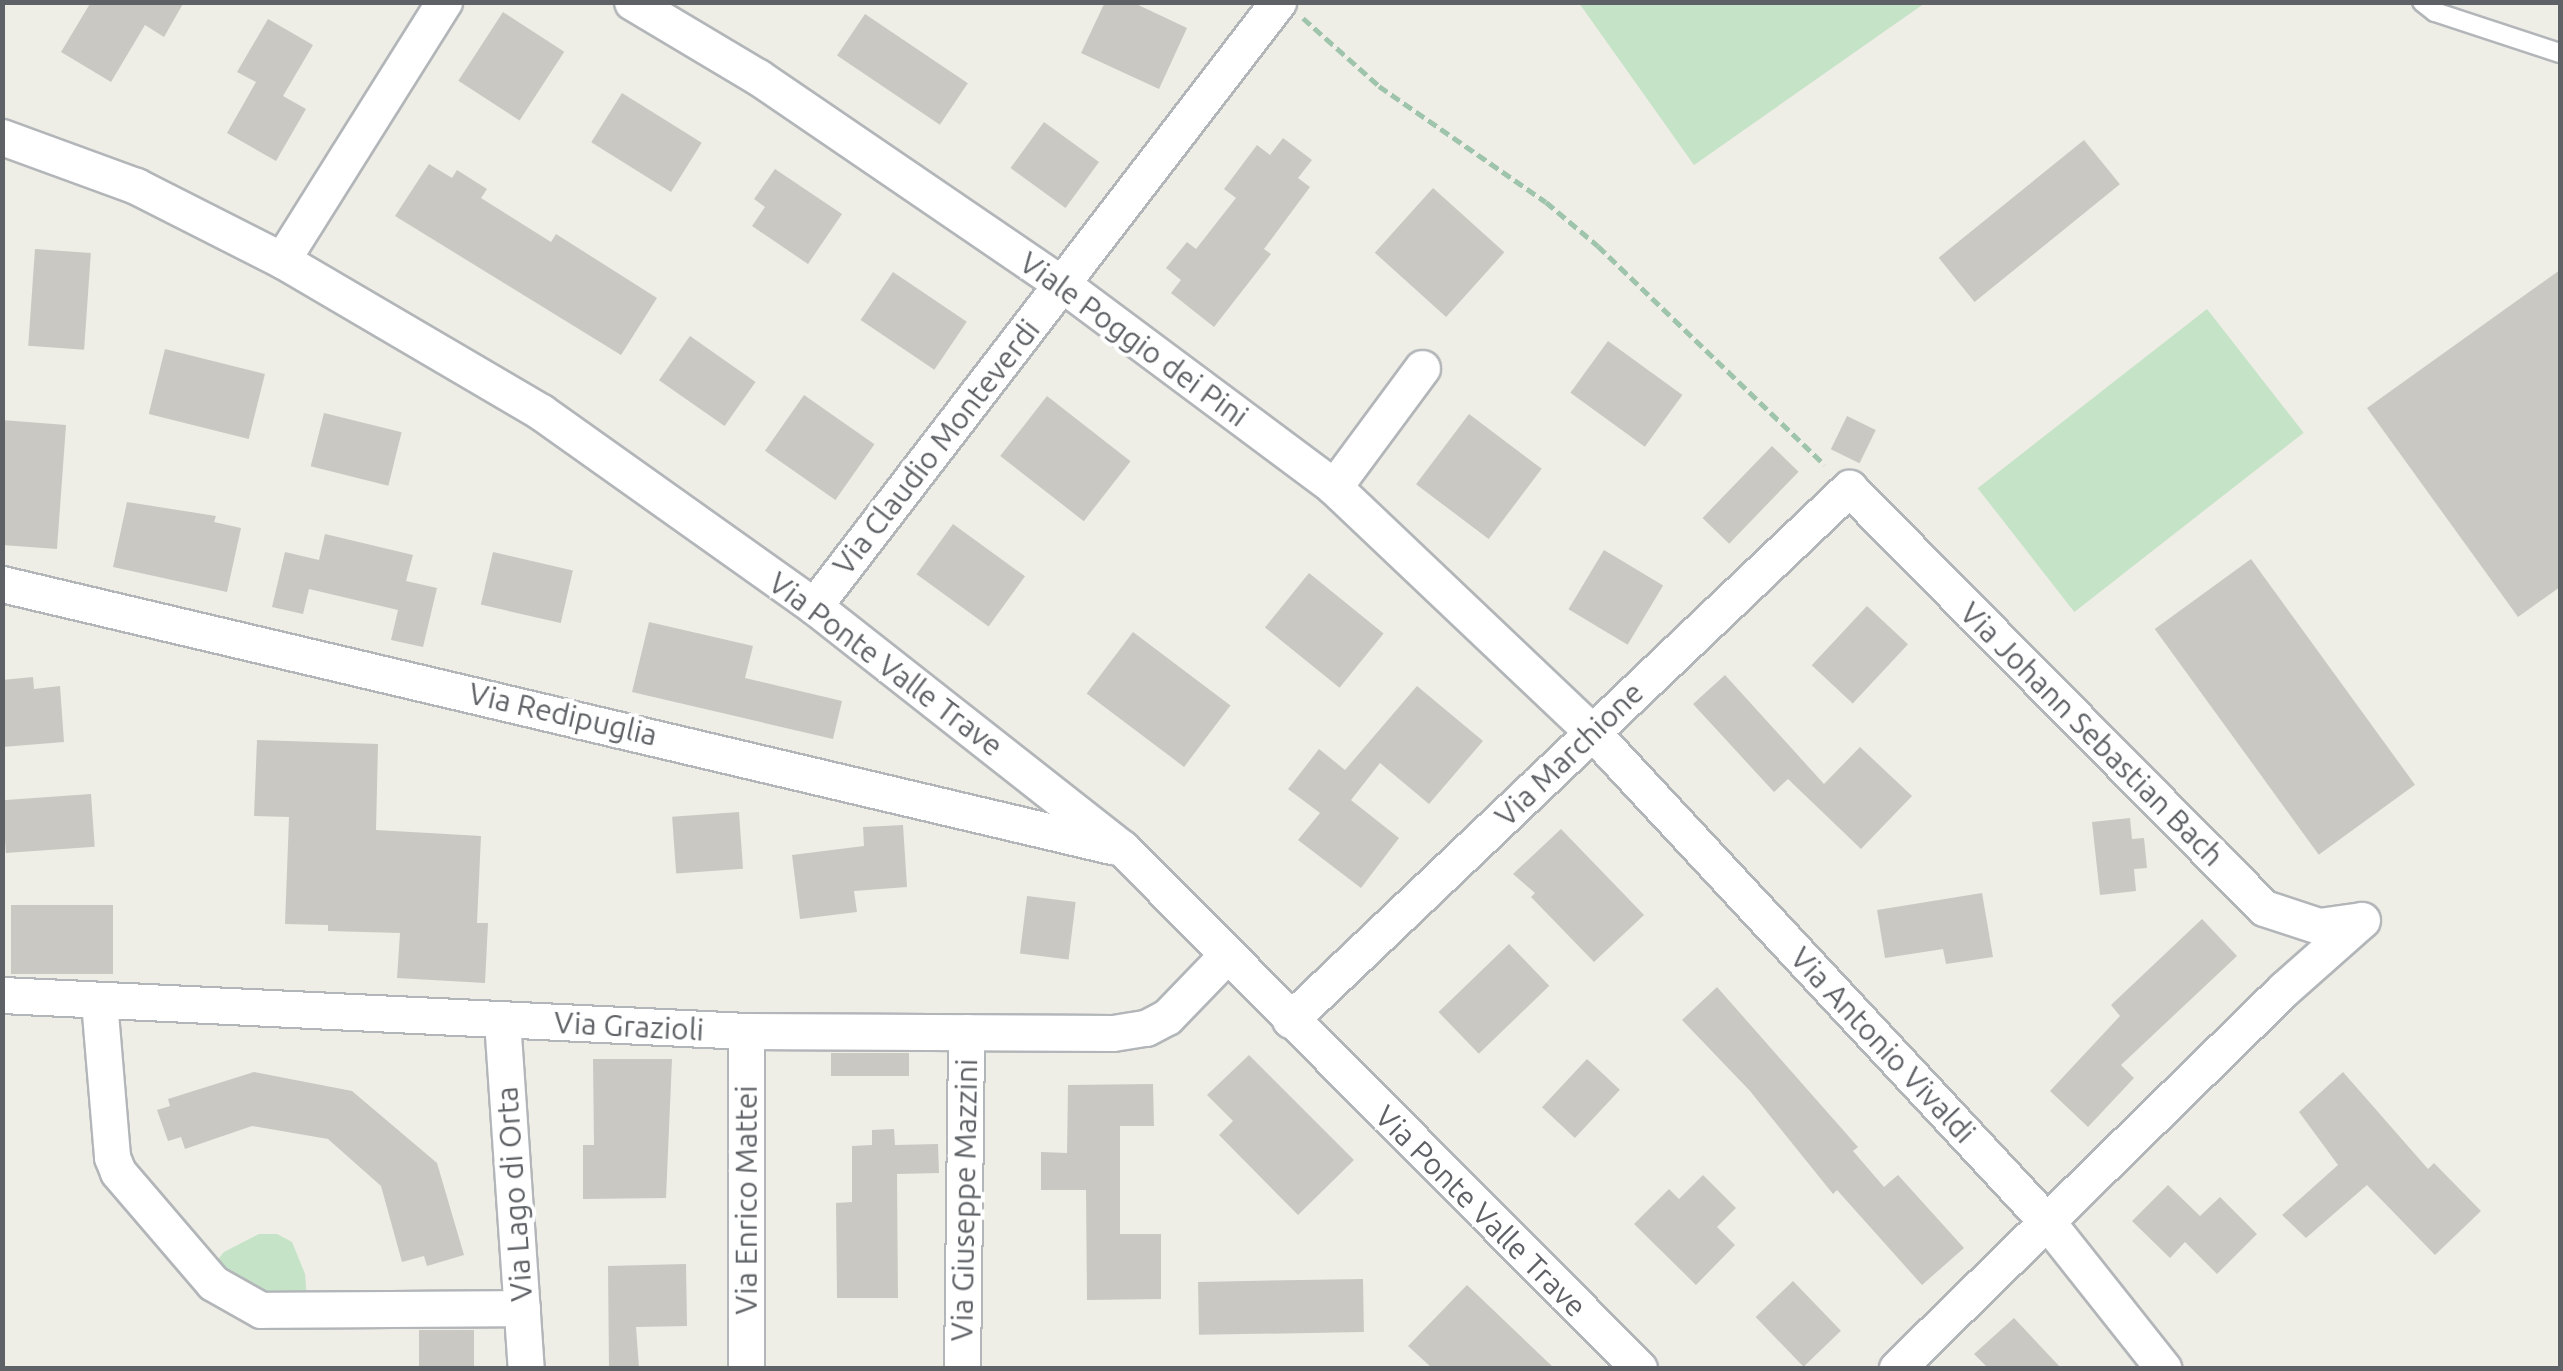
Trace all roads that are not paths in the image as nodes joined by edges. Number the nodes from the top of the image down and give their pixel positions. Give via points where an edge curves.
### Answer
1 (444, 2) edge
2 (632, 2) edge
3 (2422, 2) edge
4 (1289, 9) edge
5 (2560, 53) edge
6 (2, 137) edge
7 (282, 260) junction
8 (1062, 284) junction
9 (1422, 368) dead end
10 (1334, 487) junction
11 (1849, 488) joint
12 (2, 584) edge
13 (814, 606) junction
14 (1592, 732) junction
15 (1122, 848) junction
16 (1188, 916) junction
17 (1226, 956) junction
18 (2, 995) edge
19 (99, 1001) junction
20 (1167, 1017) junction
21 (502, 1020) junction
22 (1290, 1020) junction
23 (746, 1031) junction
24 (966, 1032) junction
25 (2049, 1224) junction
26 (522, 1308) junction
27 (526, 1368) edge
28 (746, 1368) edge
29 (962, 1368) edge
30 (1639, 1368) edge
31 (1897, 1368) edge
32 (2163, 1368) edge

1 - 7 street
2 - 8 street, Viale Poggio dei Pini via 758,77
3 - 5 lane
4 - 8 street, Via Claudio Monteverdi
6 - 7 street, Via Ponte Valle Trave via 136,186
7 - 13 street, Via Ponte Valle Trave via 541,412
8 - 10 street, Viale Poggio dei Pini
8 - 13 street, Via Claudio Monteverdi
9 - 10 street
10 - 14 street, Viale Poggio dei Pini
11 - 14 street, Via Marchione
11 - 25 street, Via Johann Sebastian Bach via 2264,908 2319,926 2362,920
12 - 15 street, Via Redipuglia
13 - 15 street, Via Ponte Valle Trave
14 - 22 street, Via Marchione
14 - 25 street, Via Antonio Vivaldi
15 - 16 street, Via Ponte Valle Trave
16 - 17 street, Via Ponte Valle Trave
16 - 20 street via 1189,952
17 - 20 street, Via Grazioli
17 - 22 street, Via Ponte Valle Trave
18 - 19 street, Via Grazioli
19 - 21 street, Via Grazioli
19 - 26 street via 118,1172 212,1283 245,1304 284,1312
20 - 24 street, Via Grazioli via 1113,1033
21 - 23 street, Via Grazioli
21 - 26 street, Via Lago di Orta
22 - 30 street, Via Ponte Valle Trave
23 - 24 street, Via Grazioli
23 - 28 street, Via Enrico Mattei
24 - 29 street, Via Giuseppe Mazzini
25 - 31 street
25 - 32 street, Via Antonio Vivaldi
26 - 27 street, Via Lago di Orta

